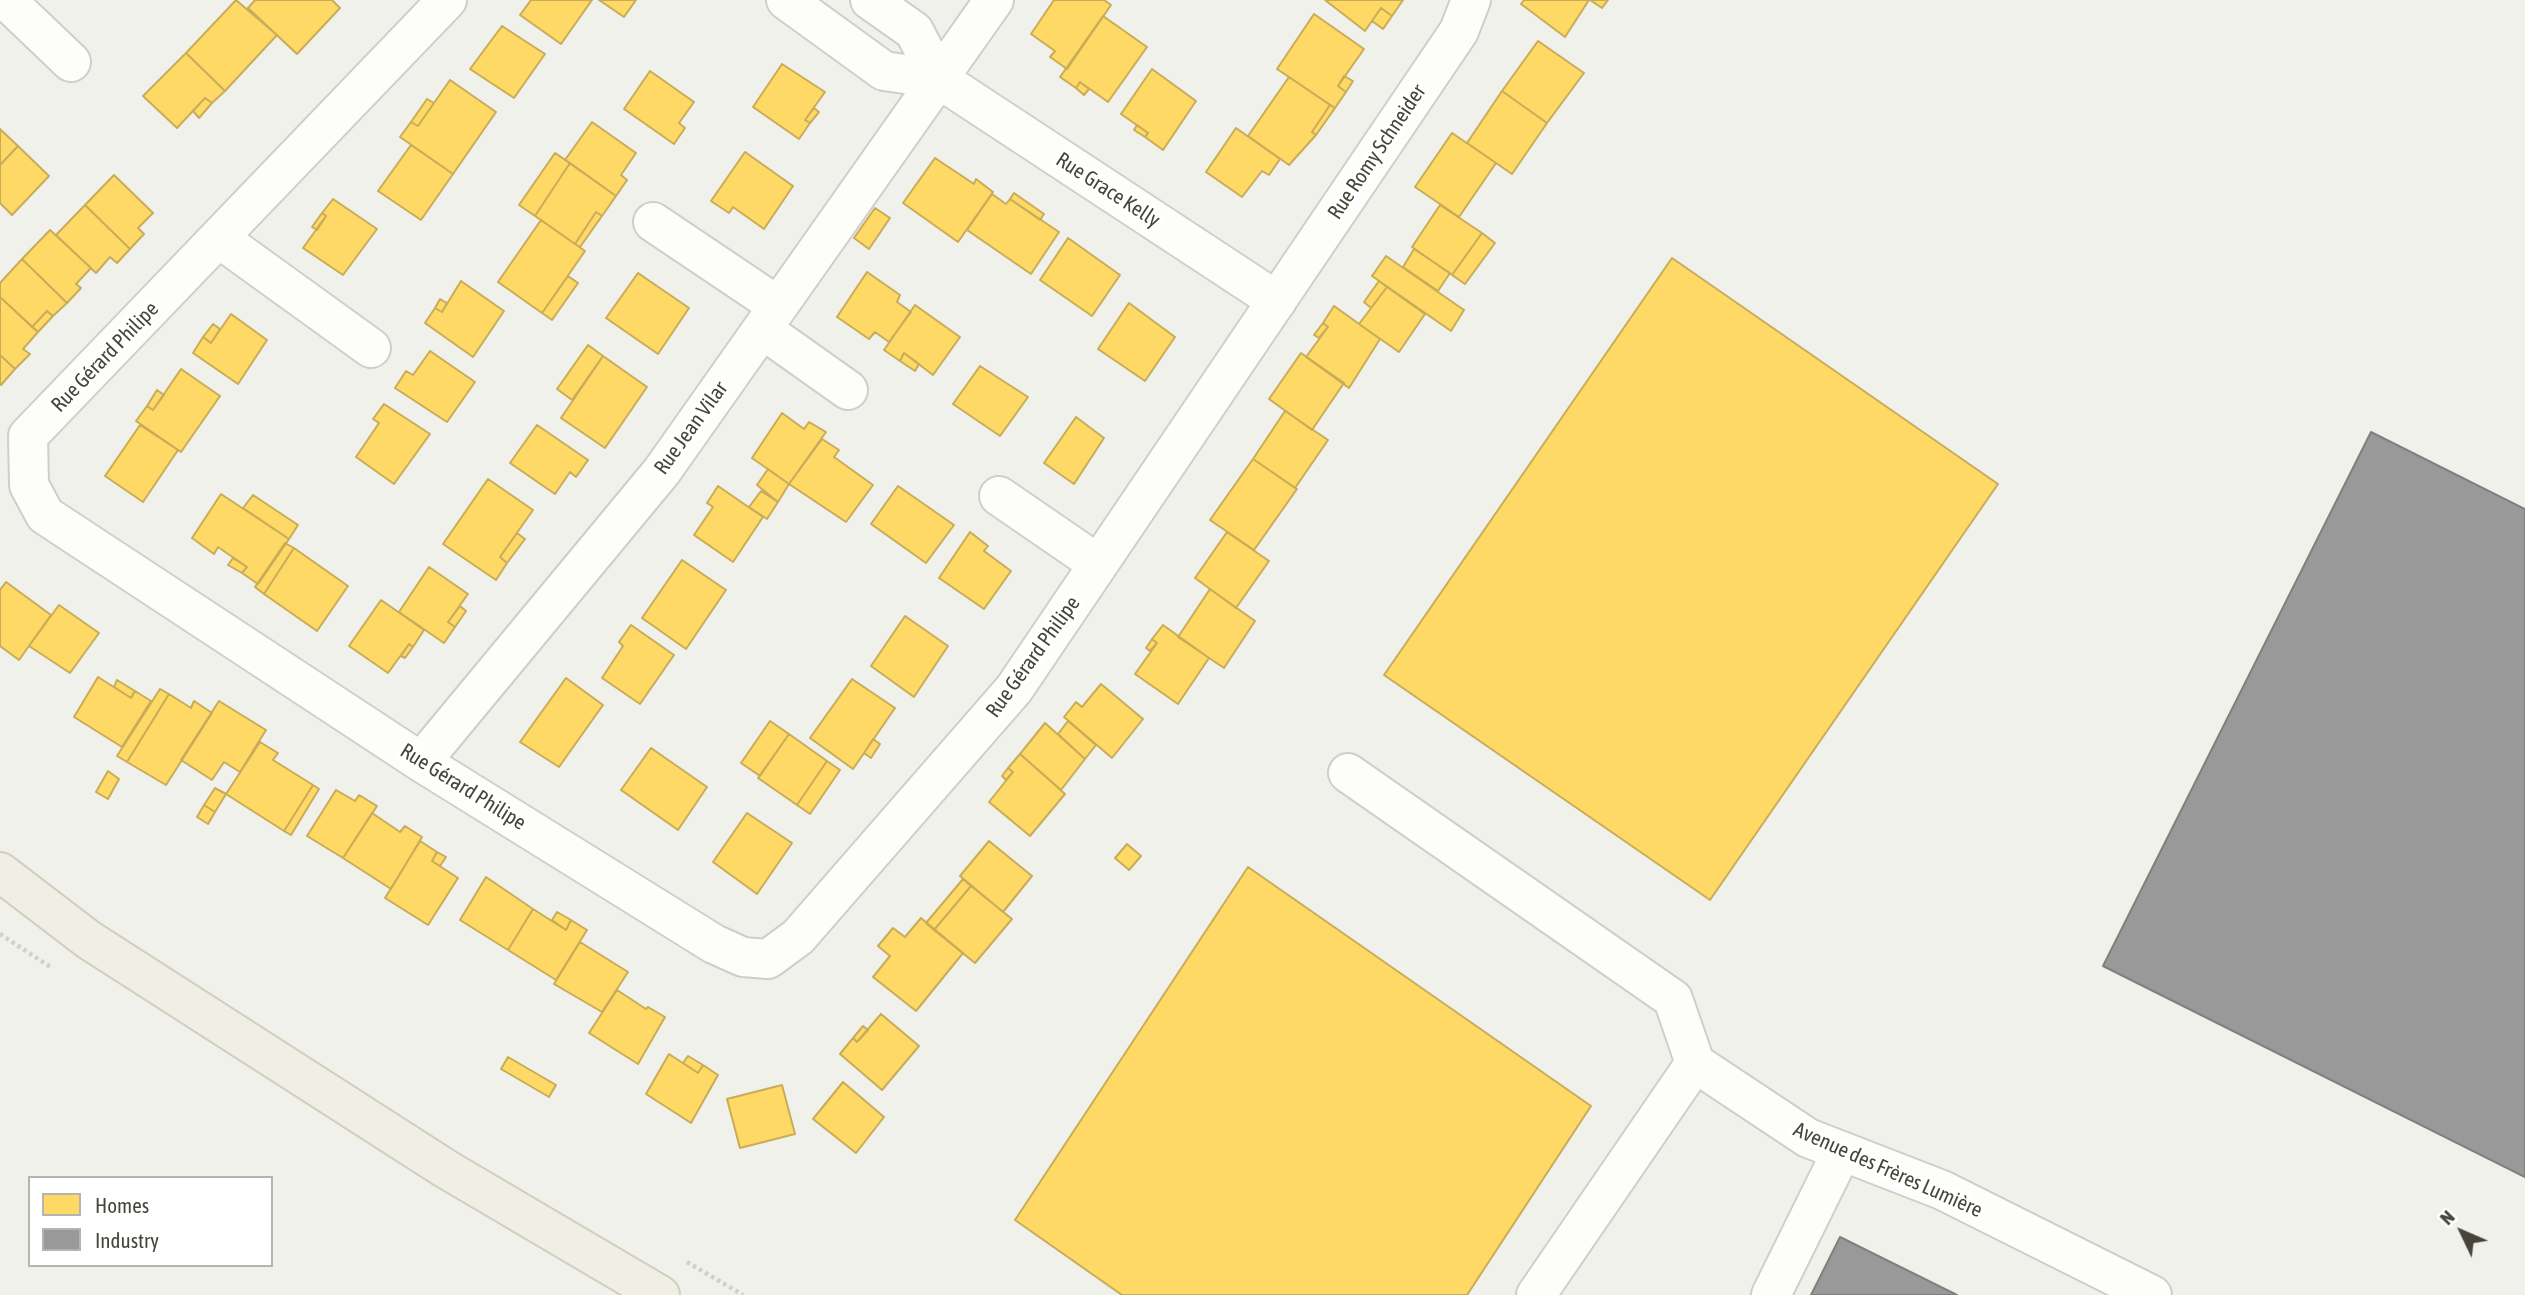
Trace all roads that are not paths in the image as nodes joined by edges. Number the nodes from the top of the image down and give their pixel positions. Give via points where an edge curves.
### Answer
1 (6, 0) edge
2 (447, 0) edge
3 (786, 0) edge
4 (870, 0) edge
5 (994, 0) edge
6 (1471, 0) edge
7 (71, 62) dead end
8 (939, 79) junction
9 (653, 222) dead end
10 (220, 239) junction
11 (1277, 301) junction
12 (770, 317) junction
13 (371, 348) dead end
14 (848, 390) dead end
15 (15, 483) edge
16 (999, 496) dead end
17 (1098, 564) junction
18 (421, 762) junction
19 (1348, 773) dead end
20 (0, 872) edge
21 (0, 894) edge
22 (89, 940) junction
23 (1695, 1063) junction
24 (1842, 1151) junction
25 (660, 1295) edge
26 (1536, 1295) edge
27 (1771, 1295) edge
28 (2152, 1295) edge

1 - 7 street
2 - 10 street, Rue Gérard Philipe
3 - 8 street, Rue Grace Kelly via 884,71
4 - 8 street, Rue Grace Kelly via 914,31
5 - 8 street, Rue Jean Vilar
6 - 11 street, Rue Romy Schneider via 1460,31
8 - 11 street, Rue Grace Kelly
8 - 12 street, Rue Jean Vilar
9 - 12 street
10 - 13 street
10 - 15 street, Rue Gérard Philipe via 27,436
11 - 17 street, Rue Gérard Philipe
12 - 14 street
12 - 18 street, Rue Jean Vilar via 662,471
15 - 18 street, Rue Gérard Philipe via 44,515
16 - 17 street
17 - 18 street, Rue Gérard Philipe via 1014,689 798,937 768,959 743,957 714,944
19 - 23 street via 1673,999
20 - 22 main road
21 - 22 main road
22 - 25 main road via 446,1170
23 - 24 street, Avenue des Frères Lumière via 1773,1118
23 - 26 street
24 - 27 street
24 - 28 street, Avenue des Frères Lumière via 1942,1190

